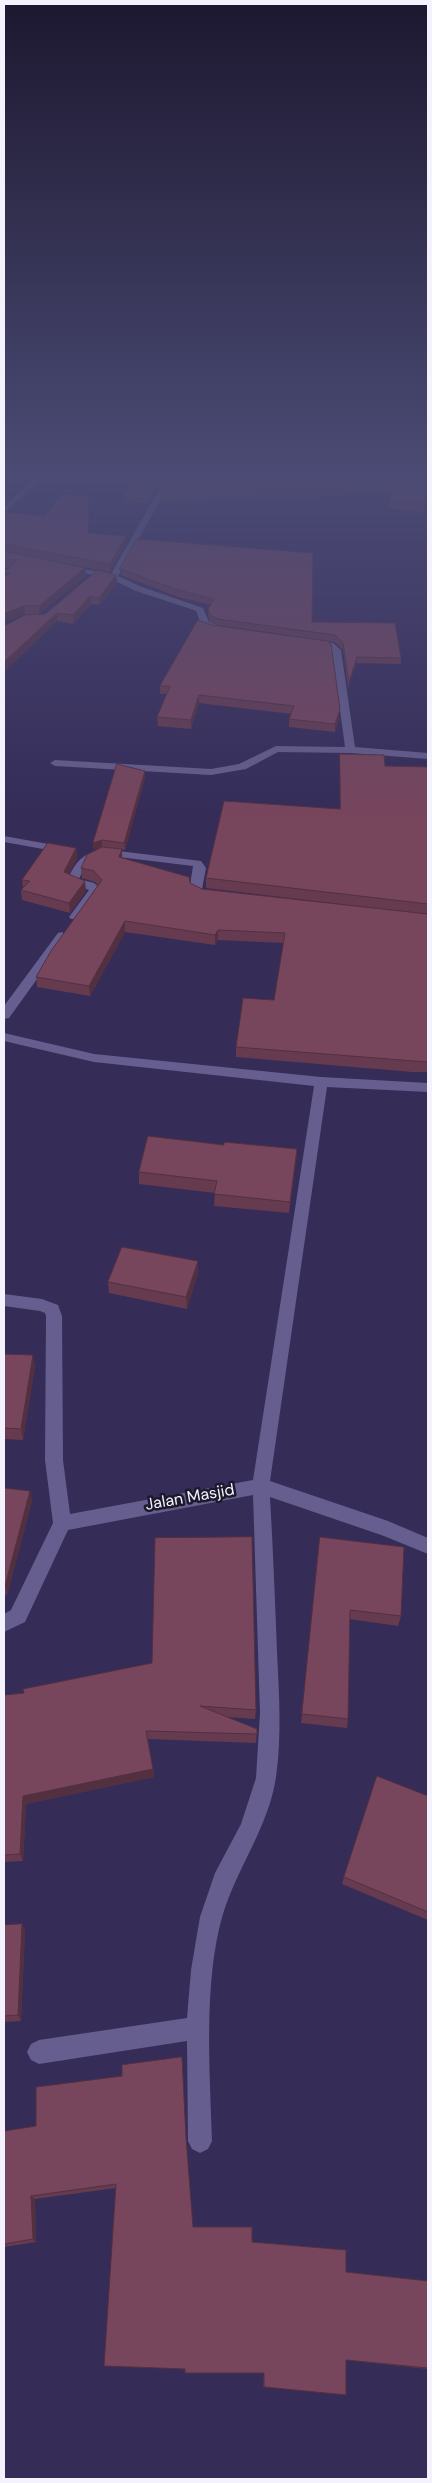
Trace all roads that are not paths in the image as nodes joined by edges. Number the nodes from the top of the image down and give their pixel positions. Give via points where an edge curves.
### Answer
1 (142, 588) edge
2 (234, 631) edge
3 (300, 640) edge
4 (350, 750) junction
5 (428, 756) edge
6 (55, 763) dead end
7 (4, 839) edge
8 (88, 855) junction
9 (222, 896) edge
10 (4, 1015) edge
11 (4, 1037) edge
12 (321, 1082) junction
13 (428, 1087) edge
14 (4, 1300) edge
15 (261, 1486) junction
16 (62, 1523) junction
17 (428, 1546) edge
18 (4, 1623) edge
19 (198, 2028) junction
20 (39, 2052) dead end
21 (200, 2141) dead end

1 - 2 street via 200,610 209,627
3 - 4 street via 330,645 336,650
4 - 5 street
4 - 6 street via 276,749 242,767 212,772
7 - 8 street
8 - 9 street via 102,852 197,863 200,868 197,891
8 - 10 street via 81,860 73,881 95,889
11 - 12 street via 94,1058
12 - 13 street
12 - 15 street
14 - 16 street via 42,1305 52,1309 54,1316 54,1460
15 - 16 street, Jalan Masjid
15 - 17 street, Jalan Masjid
15 - 19 street via 270,1712 266,1778 250,1828 224,1880 211,1917 202,1970
16 - 18 street via 18,1616
19 - 20 street
19 - 21 street

